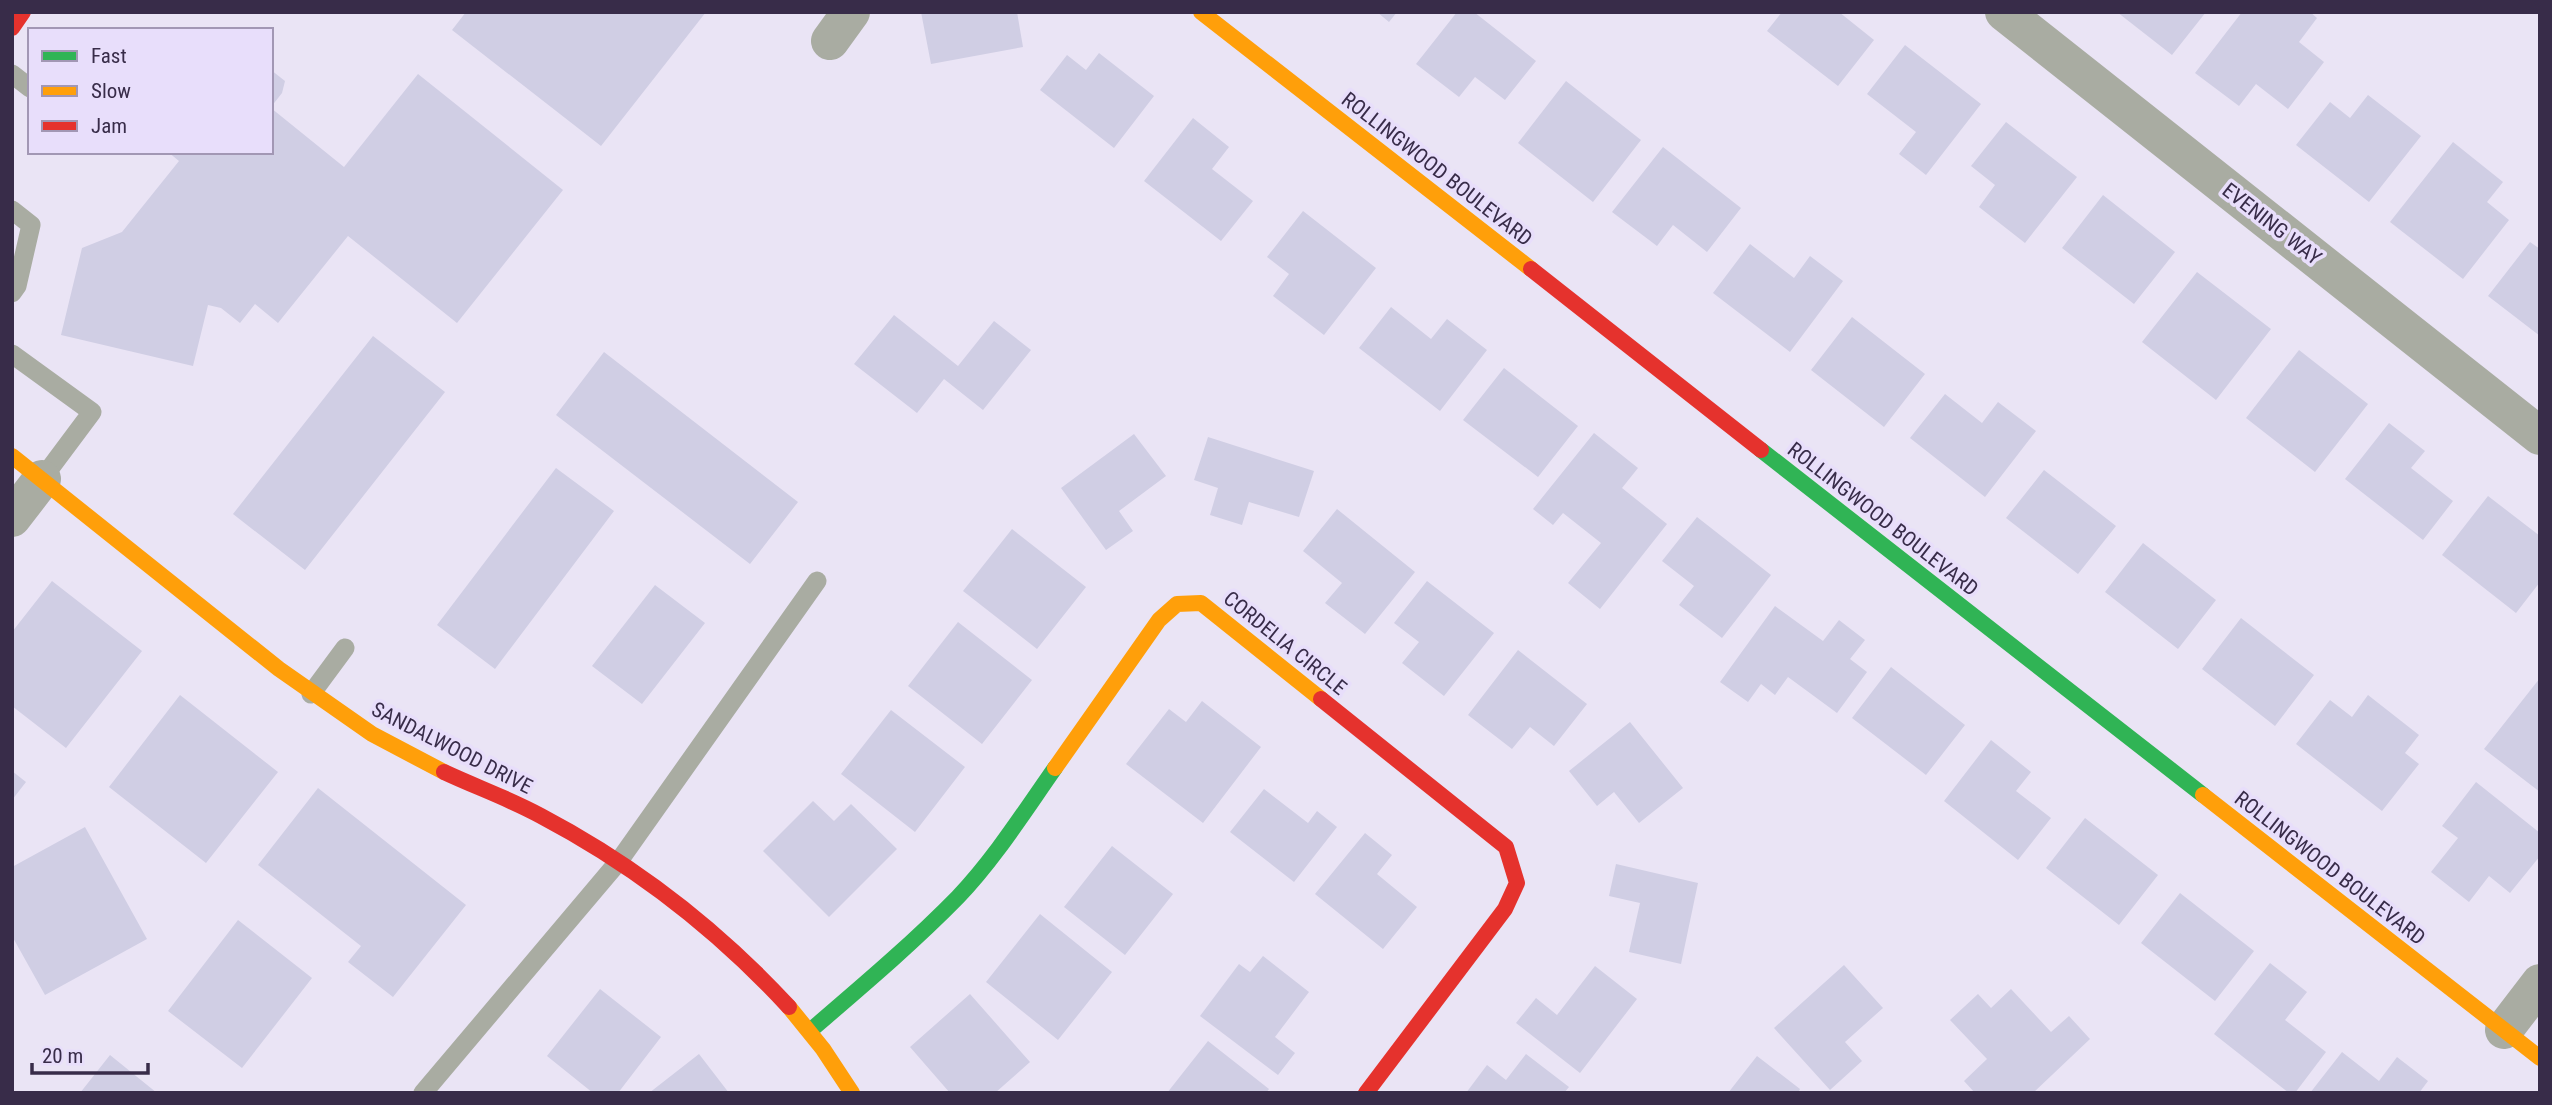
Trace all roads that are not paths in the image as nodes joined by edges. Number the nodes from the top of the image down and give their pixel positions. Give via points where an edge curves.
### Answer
1 (23, 12) edge
2 (1201, 12) edge
3 (2004, 12) edge
4 (12, 28) edge
5 (12, 74) edge
6 (28, 86) edge
7 (12, 210) edge
8 (12, 293) edge
9 (12, 354) edge
10 (2540, 436) edge
11 (12, 456) edge
12 (43, 479) junction
13 (12, 518) edge
14 (817, 581) dead end
15 (345, 648) dead end
16 (311, 694) junction
17 (619, 861) junction
18 (2540, 982) edge
19 (811, 1030) junction
20 (2504, 1030) junction
21 (2540, 1058) edge
22 (423, 1093) edge
23 (852, 1093) edge
24 (1366, 1093) edge

1 - 4 street
2 - 20 street, ROLLINGWOOD BOULEVARD
3 - 10 street, EVENING WAY
5 - 6 lane
7 - 8 lane via 31,225
9 - 12 lane via 92,412
11 - 12 street, SANDALWOOD DRIVE
12 - 13 street
12 - 16 street, SANDALWOOD DRIVE
14 - 17 lane
15 - 16 lane
16 - 17 street, SANDALWOOD DRIVE via 375,737 540,815
17 - 19 street, SANDALWOOD DRIVE via 695,916 766,979
17 - 22 lane
18 - 20 street
19 - 23 street, SANDALWOOD DRIVE
19 - 24 street, CORDELIA CIRCLE via 960,895 1001,845 1158,621 1177,604 1201,603 1506,847 1517,883 1505,908
20 - 21 street, ROLLINGWOOD BOULEVARD

